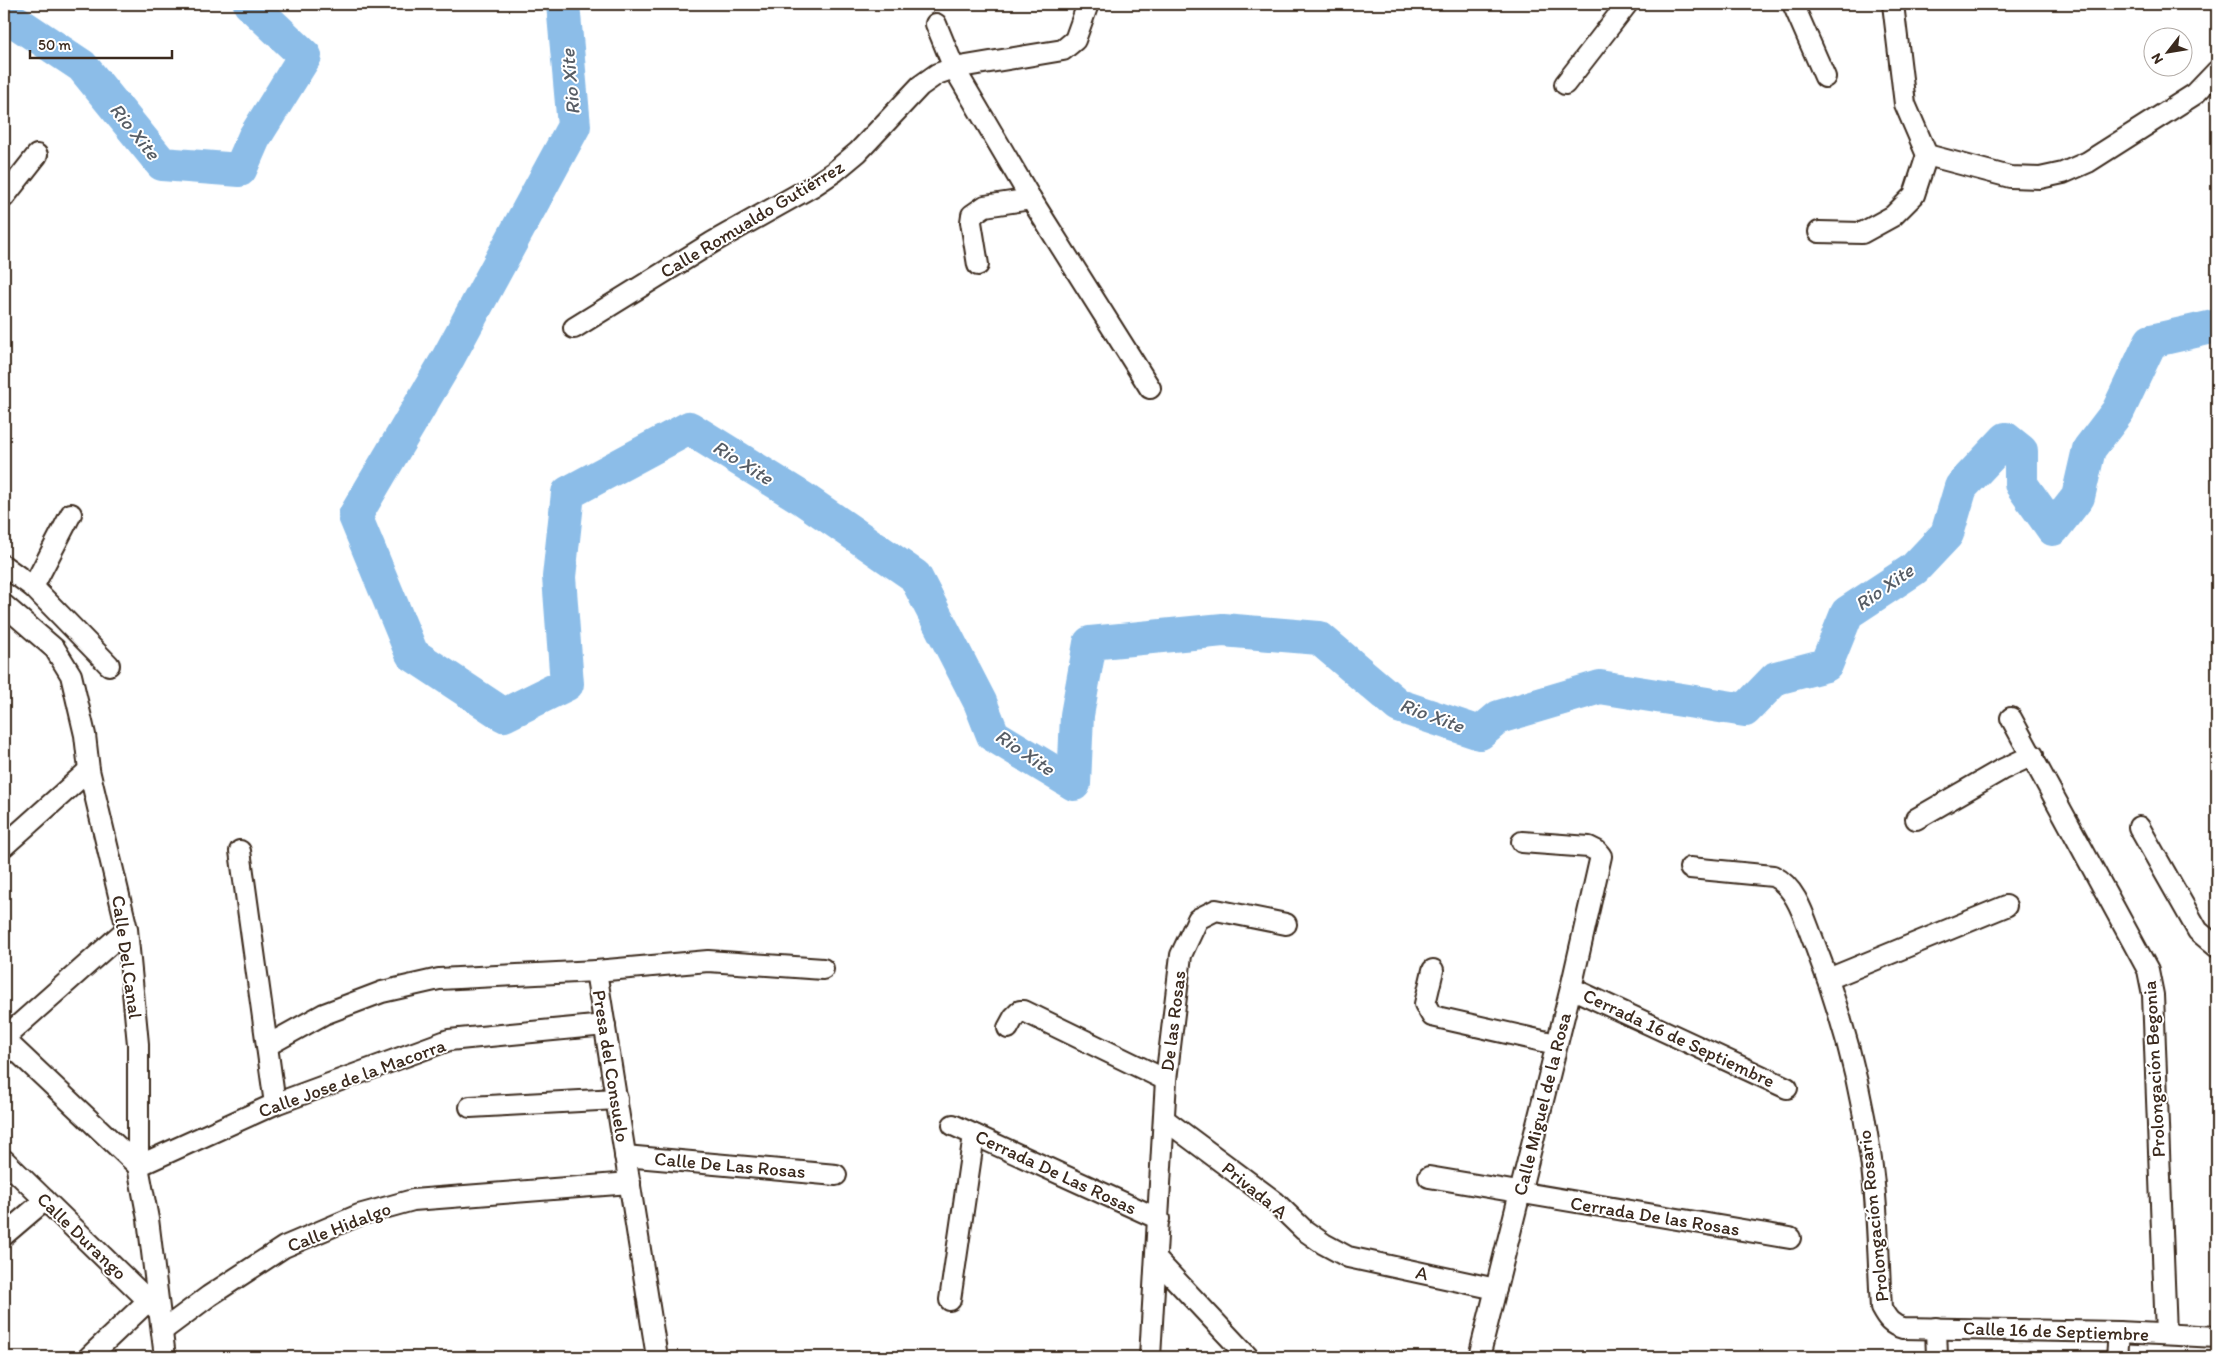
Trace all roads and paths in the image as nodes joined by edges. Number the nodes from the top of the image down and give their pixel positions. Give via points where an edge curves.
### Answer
1 (1088, 4) edge
2 (1627, 4) edge
3 (1794, 4) edge
4 (1893, 4) edge
5 (936, 24) dead end
6 (954, 68) junction
7 (2217, 72) edge
8 (1825, 77) dead end
9 (1566, 84) dead end
10 (37, 155) dead end
11 (1927, 155) junction
12 (4, 197) edge
13 (1032, 198) junction
14 (1819, 232) dead end
15 (978, 265) dead end
16 (574, 328) dead end
17 (1150, 388) dead end
18 (71, 514) dead end
19 (4, 566) edge
20 (33, 586) junction
21 (5, 609) edge
22 (109, 666) dead end
23 (2011, 718) dead end
24 (2033, 755) junction
25 (89, 770) junction
26 (1916, 819) dead end
27 (2139, 827) dead end
28 (1522, 842) dead end
29 (4, 846) edge
30 (240, 851) dead end
31 (1690, 868) dead end
32 (2006, 906) dead end
33 (1286, 924) dead end
34 (127, 929) junction
35 (2217, 947) edge
36 (823, 970) dead end
37 (1433, 970) dead end
38 (596, 971) junction
39 (1828, 979) junction
40 (1571, 988) junction
41 (605, 1025) junction
42 (1008, 1028) dead end
43 (4, 1038) edge
44 (1556, 1044) junction
45 (268, 1045) junction
46 (1166, 1080) junction
47 (1787, 1088) dead end
48 (617, 1099) junction
49 (276, 1104) junction
50 (470, 1107) dead end
51 (1164, 1120) junction
52 (953, 1125) dead end
53 (974, 1135) junction
54 (625, 1156) junction
55 (4, 1160) edge
56 (138, 1166) junction
57 (836, 1175) dead end
58 (1429, 1177) dead end
59 (630, 1183) junction
60 (1520, 1194) junction
61 (44, 1200) junction
62 (1159, 1220) junction
63 (4, 1235) edge
64 (1790, 1238) dead end
65 (1348, 1257) joint
66 (1157, 1260) junction
67 (1496, 1289) junction
68 (950, 1300) dead end
69 (157, 1314) junction
70 (1895, 1326) joint
71 (1936, 1328) junction
72 (2120, 1332) junction
73 (2166, 1334) junction
74 (2217, 1337) edge
75 (89, 1357) edge
76 (165, 1357) edge
77 (657, 1357) edge
78 (1150, 1357) edge
79 (1248, 1357) edge
80 (1479, 1357) edge
81 (1937, 1357) edge
82 (2117, 1357) edge

1 - 6 street, Calle Romualdo Gutiérrez via 1075,40 1063,50
2 - 9 street
3 - 8 street
4 - 11 street via 1905,104
5 - 6 street
6 - 13 street
6 - 16 street, Calle Romualdo Gutiérrez via 937,74 920,86 858,152 834,172 712,242
7 - 11 street via 2195,94 2088,162 2064,173 2040,178 2010,178
10 - 12 street
11 - 14 street via 1914,195 1893,216 1862,233
13 - 15 street via 985,206 972,215
13 - 17 street
18 - 20 street
19 - 20 street
20 - 22 street
21 - 25 street, Calle Del Canal via 55,649 71,676 85,735
23 - 24 street, Prolongación Begonia
24 - 26 street
24 - 73 street, Prolongación Begonia via 2148,970 2153,995
25 - 29 street
25 - 34 street, Calle Del Canal
27 - 35 street via 2198,931
28 - 40 street, Calle Miguel de la Rosa via 1577,845 1597,851 1601,856
30 - 45 street
31 - 39 street, Prolongación Rosario via 1773,876 1784,881 1801,908
32 - 39 street
33 - 46 street, De las Rosas via 1216,910 1198,919 1181,955
34 - 43 street
34 - 56 street, Calle Del Canal via 138,1044
36 - 38 street, Presa del Consuelo via 708,961
37 - 44 street via 1426,1004 1432,1016
38 - 41 street, Presa del Consuelo
38 - 45 street via 439,979 382,992 324,1014
39 - 70 street, Prolongación Rosario via 1852,1059 1870,1152 1881,1308
40 - 44 street, Calle Miguel de la Rosa
40 - 47 street, Cerrada 16 de Septiembre
41 - 48 street, Presa del Consuelo
41 - 49 street, Calle Jose de la Macorra via 449,1040
42 - 46 street via 1016,1013 1024,1011
43 - 56 street
44 - 60 street, Calle Miguel de la Rosa
45 - 49 street
46 - 51 street, De las Rosas
48 - 50 street
48 - 54 street, Presa del Consuelo
49 - 56 street, Calle Jose de la Macorra
51 - 62 street, De las Rosas
51 - 65 street, Privada A via 1274,1202 1304,1230
52 - 53 street, Cerrada De Las Rosas
53 - 62 street, Cerrada De Las Rosas
53 - 68 street
54 - 57 street, Calle De Las Rosas
54 - 59 street, Presa del Consuelo
55 - 61 street, Calle Durango
56 - 69 street, Calle Del Canal via 148,1219
58 - 60 street, Cerrada De las Rosas
59 - 69 street, Calle Hidalgo via 413,1200 359,1214 284,1246 209,1296
59 - 77 street, Presa del Consuelo
60 - 64 street, Cerrada De las Rosas
60 - 67 street, Calle Miguel de la Rosa
61 - 63 street
61 - 69 street, Calle Durango
62 - 66 street
65 - 67 street, A
66 - 78 street
66 - 79 street
67 - 80 street, Calle Miguel de la Rosa
69 - 75 street, Calle Hidalgo
69 - 76 street, Calle Del Canal
70 - 71 street, Calle 16 de Septiembre
71 - 72 street, Calle 16 de Septiembre
71 - 81 street
72 - 73 street, Calle 16 de Septiembre
72 - 82 street
73 - 74 street, Calle 16 de Septiembre

